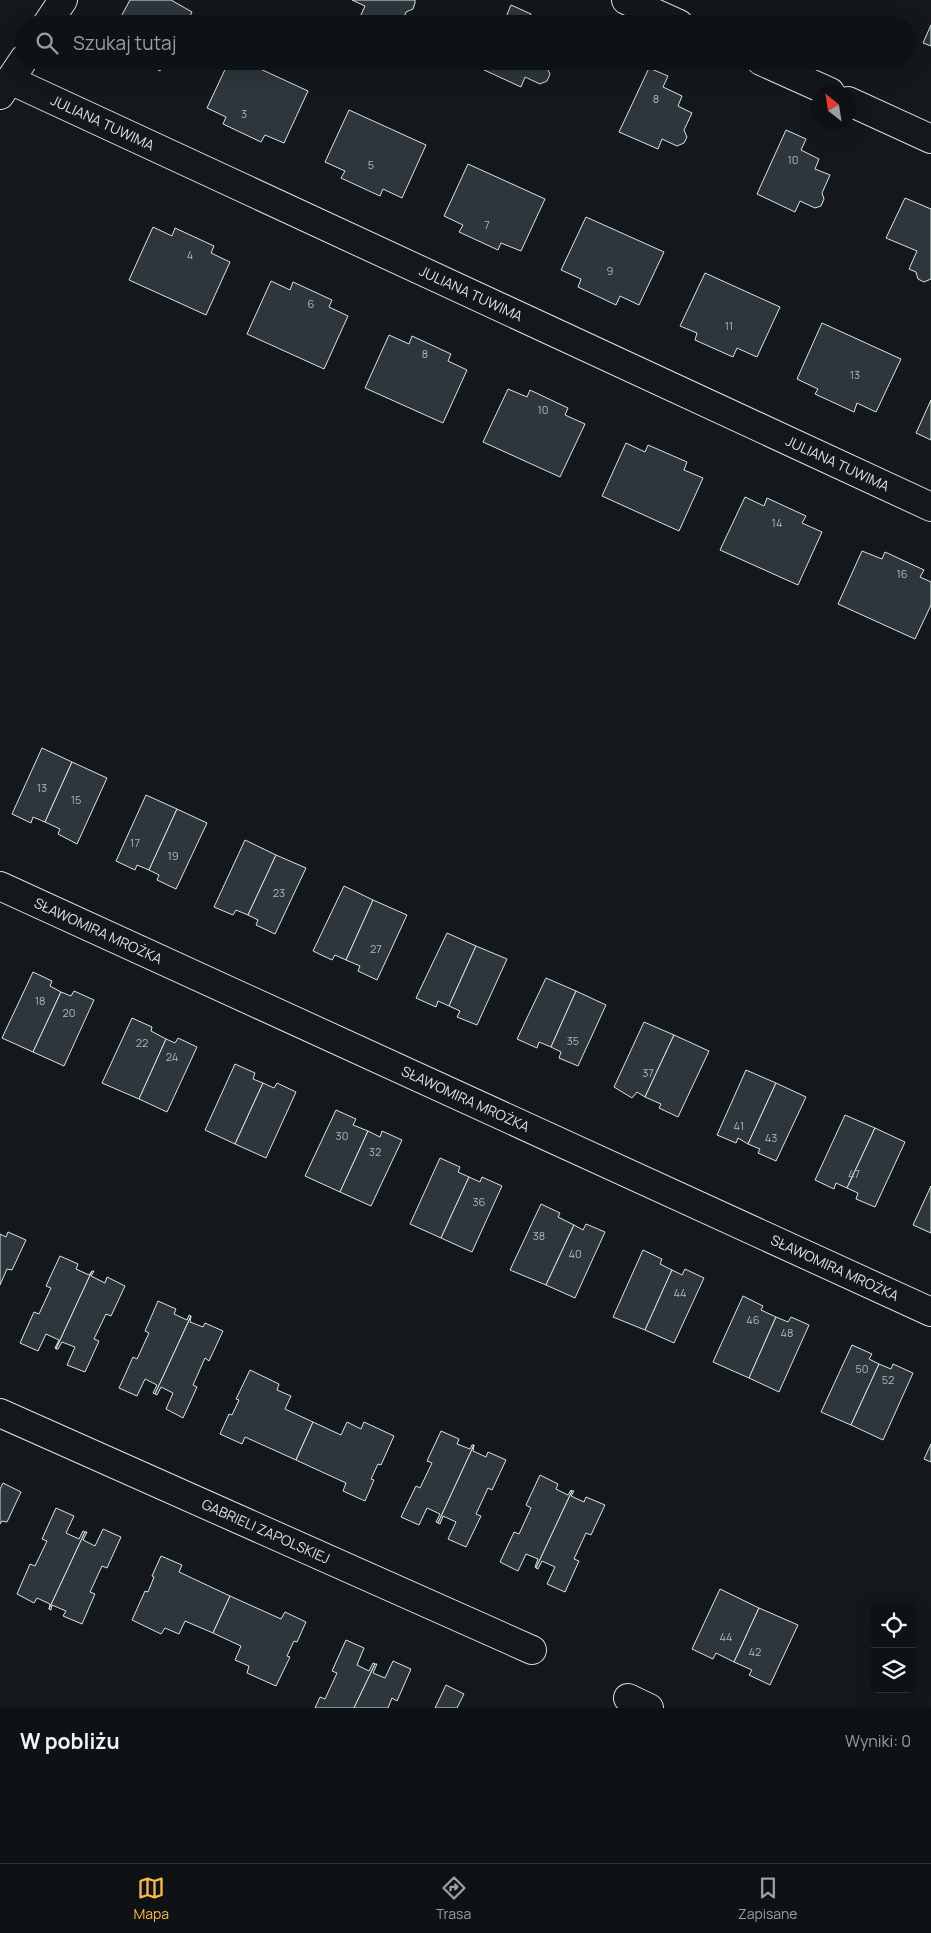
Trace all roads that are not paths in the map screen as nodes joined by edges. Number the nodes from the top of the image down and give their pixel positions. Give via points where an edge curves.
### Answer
1 (63, 0) edge
2 (626, 0) edge
3 (53, 15) edge
4 (658, 15) edge
5 (781, 70) edge
6 (11, 78) edge
7 (814, 85) edge
8 (856, 105) edge
9 (931, 139) edge
10 (931, 507) edge
11 (0, 886) edge
12 (931, 1312) edge
13 (0, 1414) edge
14 (532, 1650) dead end

1 - 3 street
2 - 4 street
5 - 7 street
6 - 10 street, JULIANA TUWIMA
8 - 9 street
11 - 12 street, SŁAWOMIRA MROŻKA
13 - 14 street, GABRIELI ZAPOLSKIEJ

